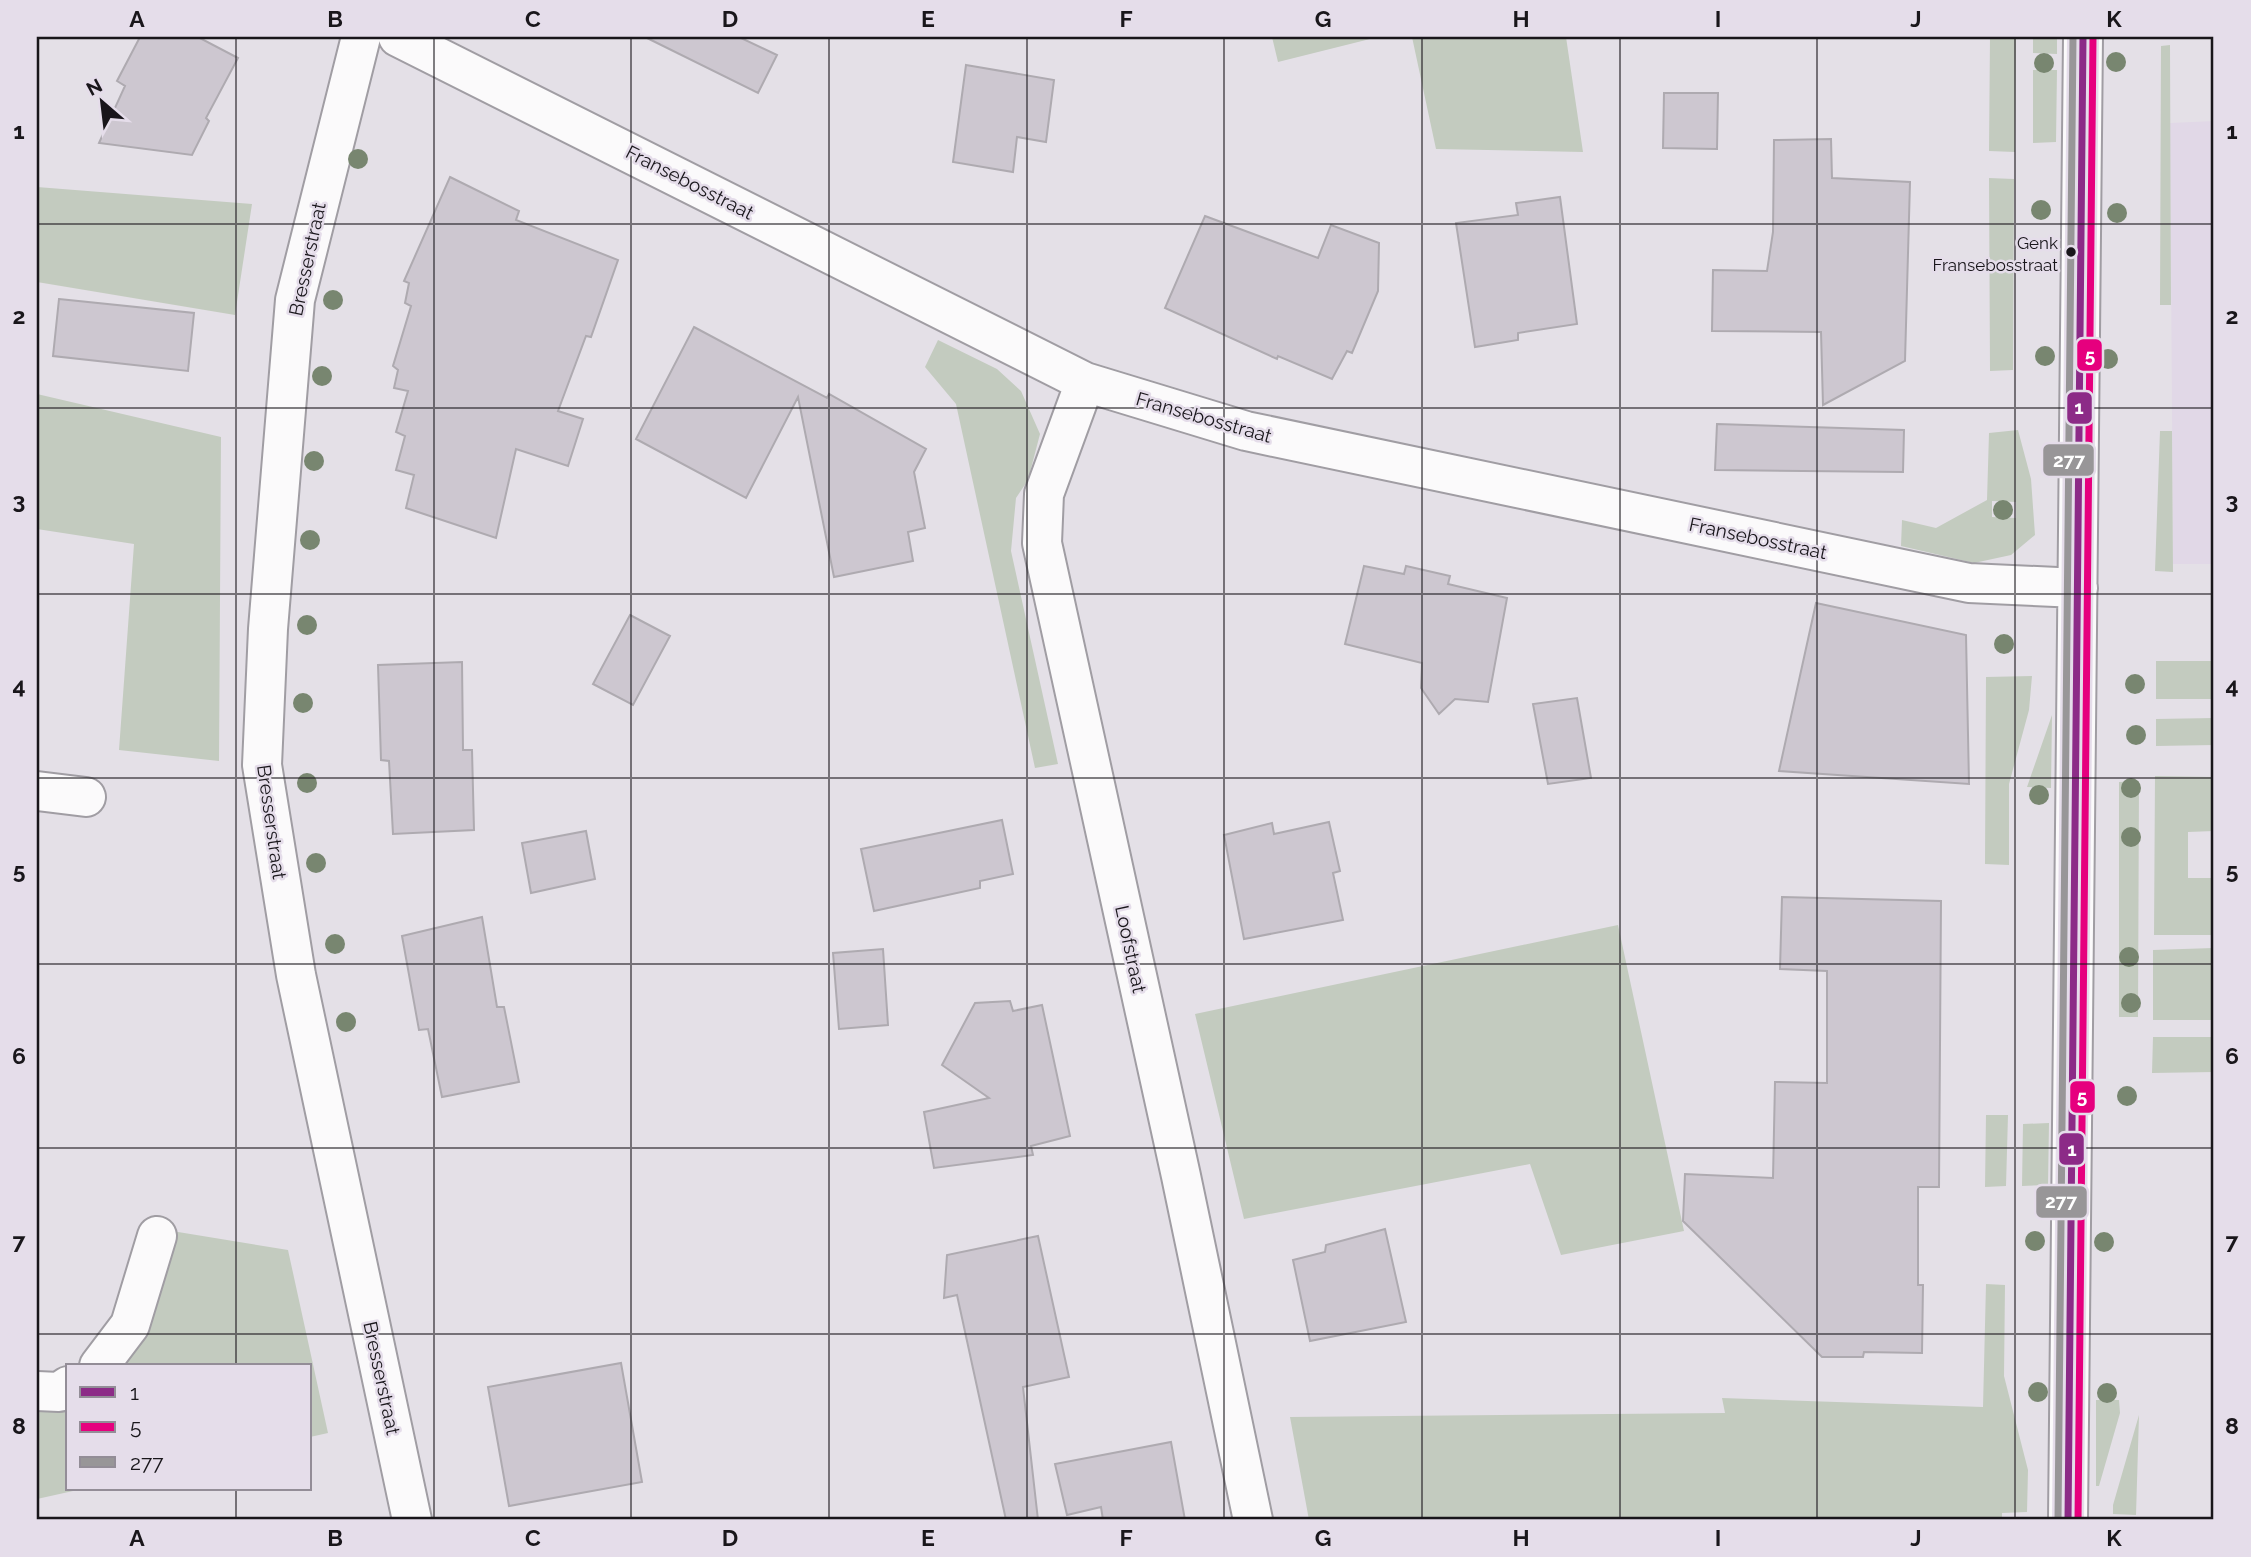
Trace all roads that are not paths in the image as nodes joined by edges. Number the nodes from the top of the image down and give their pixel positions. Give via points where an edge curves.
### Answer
1 (361, 37) edge
2 (398, 37) edge
3 (2082, 37) edge
4 (1084, 382) junction
5 (2078, 588) junction
6 (37, 791) edge
7 (86, 797) dead end
8 (157, 1237) dead end
9 (101, 1364) edge
10 (66, 1388) edge
11 (37, 1391) edge
12 (412, 1520) edge
13 (1253, 1520) edge
14 (2068, 1520) edge

1 - 12 street, Bresserstraat via 295,300 268,629 262,765 296,975
2 - 4 street, Fransebosstraat
3 - 5 street
4 - 5 street, Fransebosstraat via 1246,431 1969,583
4 - 13 street, Loofstraat via 1044,494 1042,543
5 - 14 street
6 - 7 street
8 - 9 street via 130,1325
10 - 11 street

